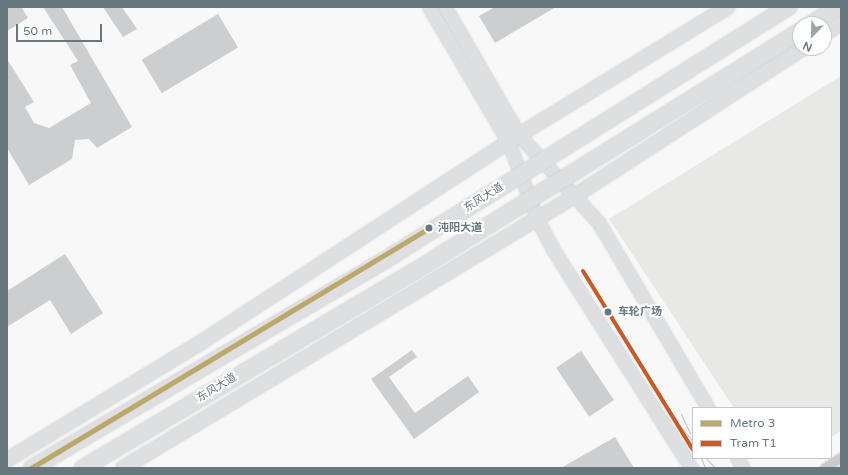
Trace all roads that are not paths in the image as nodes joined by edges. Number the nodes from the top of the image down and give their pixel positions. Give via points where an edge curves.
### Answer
1 (429, 7) edge
2 (445, 7) edge
3 (728, 7) edge
4 (789, 7) edge
5 (838, 7) edge
6 (824, 16) edge
7 (841, 23) edge
8 (832, 29) edge
9 (792, 36) edge
10 (792, 55) edge
11 (514, 139) junction
12 (573, 197) junction
13 (537, 219) junction
14 (707, 407) edge
15 (841, 456) edge
16 (738, 459) edge
17 (7, 460) edge
18 (32, 468) edge
19 (83, 468) edge
20 (123, 468) edge
21 (691, 468) edge
22 (743, 468) edge
23 (824, 468) edge

1 - 11 main road
2 - 11 main road
3 - 11 main road
4 - 18 highway, 东风大道, bridge via 393,255
5 - 6 highway
7 - 8 main road
9 - 19 highway, 东风大道, bridge via 415,271
10 - 12 main road
11 - 12 main road
11 - 13 main road
11 - 17 main road via 200,343
12 - 13 main road
12 - 14 main road via 599,223
13 - 20 main road
13 - 21 main road
15 - 23 street
16 - 22 main road

